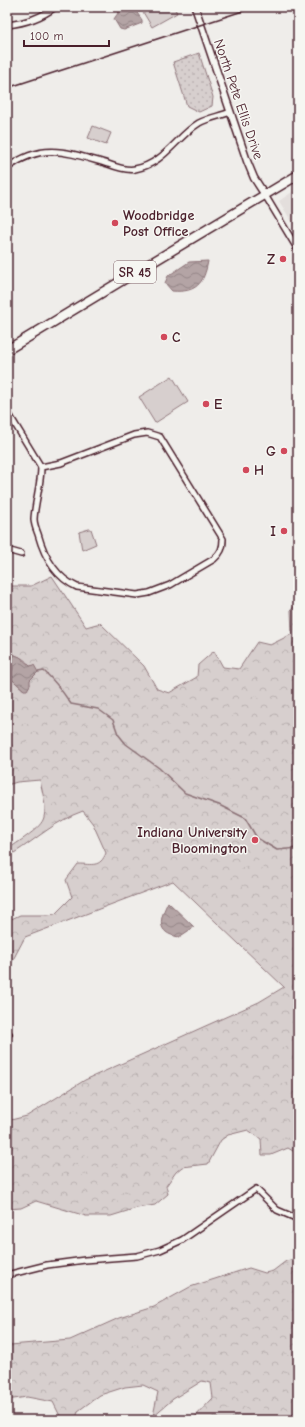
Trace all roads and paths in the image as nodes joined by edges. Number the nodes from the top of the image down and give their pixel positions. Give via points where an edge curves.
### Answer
1 (55, 7) edge
2 (195, 7) edge
3 (7, 25) edge
4 (230, 112) junction
5 (7, 168) edge
6 (298, 175) edge
7 (265, 196) junction
8 (298, 250) edge
9 (7, 350) edge
10 (7, 411) edge
11 (41, 467) junction
12 (7, 550) edge
13 (21, 554) dead end
14 (298, 1219) edge
15 (7, 1275) edge

1 - 3 street via 32,20
2 - 4 street, North Pete Ellis Drive
4 - 5 street via 200,123 159,159 134,170 51,151 38,152
4 - 7 street, North Pete Ellis Drive via 249,167
6 - 7 main road, SR 45
7 - 8 street
7 - 9 main road, SR 45
10 - 11 street
11 - 11 street via 34,521 39,540 60,576 77,587 137,595 149,593 170,585 214,559 224,547 223,539 160,437 147,433 140,434 61,463
12 - 13 street
14 - 15 street via 277,1210 256,1189 182,1240 154,1252 61,1263

